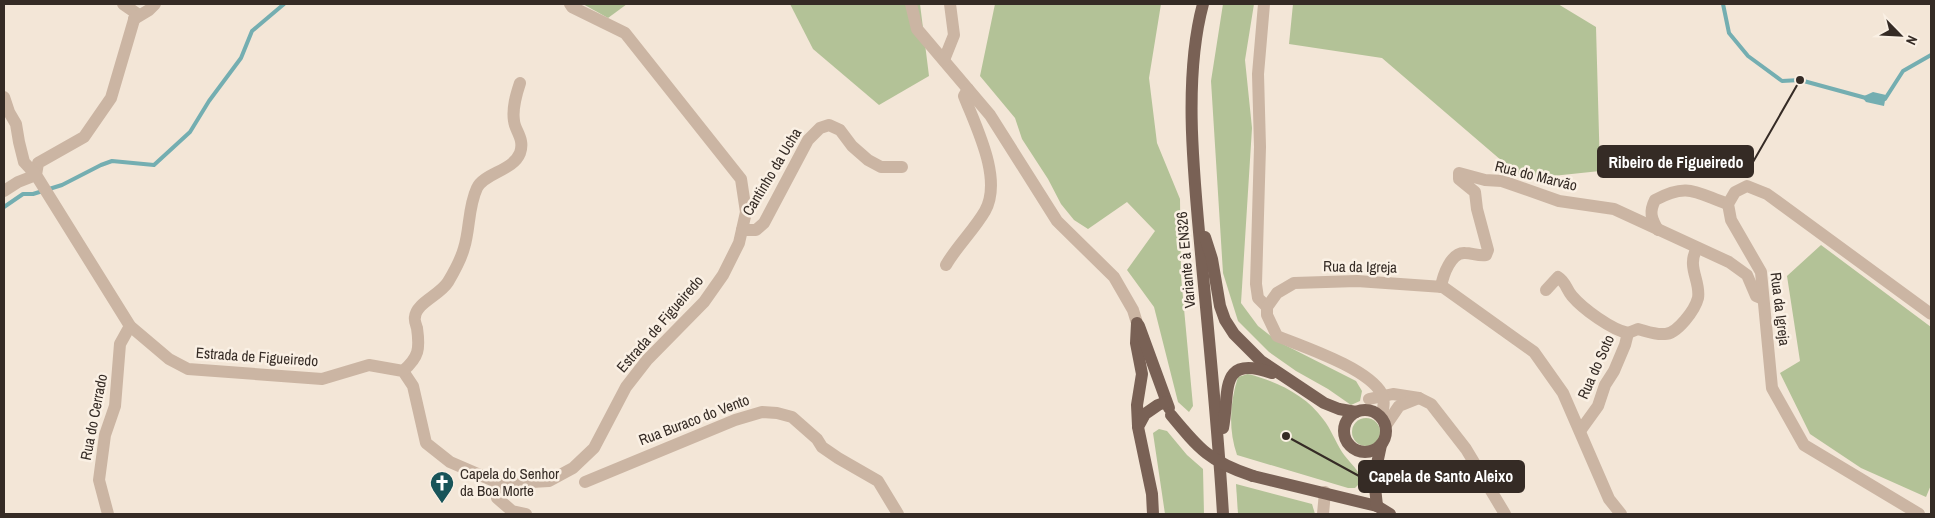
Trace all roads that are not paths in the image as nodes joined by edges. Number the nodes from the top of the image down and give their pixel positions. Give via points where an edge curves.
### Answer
1 (123, 4) edge
2 (155, 4) edge
3 (570, 4) edge
4 (911, 4) edge
5 (950, 4) edge
6 (1203, 4) edge
7 (1264, 4) edge
8 (134, 19) junction
9 (944, 60) junction
10 (520, 84) dead end
11 (968, 89) junction
12 (4, 97) edge
13 (902, 167) dead end
14 (39, 179) junction
15 (4, 191) edge
16 (1728, 204) junction
17 (1198, 217) junction
18 (742, 230) junction
19 (1658, 230) junction
20 (1697, 248) junction
21 (946, 265) dead end
22 (1441, 286) junction
23 (1546, 290) dead end
24 (1763, 299) junction
25 (1267, 307) junction
26 (1931, 314) edge
27 (1137, 323) junction
28 (130, 326) junction
29 (1628, 333) junction
30 (403, 371) junction
31 (1364, 376) junction
32 (1290, 380) junction
33 (1382, 395) junction
34 (1418, 398) junction
35 (1166, 402) junction
36 (1324, 403) junction
37 (1364, 407) junction
38 (1384, 421) junction
39 (1138, 426) junction
40 (1580, 431) junction
41 (1344, 434) junction
42 (1381, 445) junction
43 (1220, 448) junction
44 (1358, 451) junction
45 (1374, 478) junction
46 (494, 481) junction
47 (585, 482) dead end
48 (1325, 492) junction
49 (1377, 506) junction
50 (108, 514) edge
51 (526, 514) edge
52 (898, 514) edge
53 (1153, 514) edge
54 (1223, 514) edge
55 (1323, 514) edge
56 (1390, 514) edge
57 (1505, 514) edge
58 (1621, 514) edge
59 (1919, 514) edge

1 - 8 street via 136,13
2 - 8 street
3 - 18 street, Estrada de Figueiredo via 626,33 741,179 746,212
4 - 9 street via 917,29
5 - 9 street via 954,35
6 - 17 main road, Variante à EN326 via 1194,64 1192,121
7 - 25 street via 1258,74 1260,147 1256,284 1258,298
8 - 14 street via 111,98 84,137 38,163
9 - 11 street
10 - 30 street via 514,123 520,135 521,152 515,161 478,186 464,248 443,290 418,308 415,317 418,353
11 - 21 street via 964,96 984,149 991,178 990,196 985,210
11 - 27 street via 990,115 1057,221 1114,277
12 - 14 street, Estrada de Figueiredo via 16,124 24,162
13 - 18 street, Cantinho da Ucha via 881,167 857,151 840,130 829,125 820,128 808,140 764,223 756,230
14 - 15 street via 18,182
14 - 28 street, Estrada de Figueiredo
16 - 19 street via 1682,189 1666,194 1655,200 1650,211
16 - 24 street, Rua da Igreja via 1732,220 1761,272
16 - 26 street via 1735,192 1747,186 1767,194
17 - 32 main road via 1212,259 1225,320 1249,351
17 - 43 main road, Variante à EN326
18 - 46 street, Estrada de Figueiredo via 723,275 704,302 626,387 594,448 573,468 549,481
19 - 20 street, Rua do Marvão
19 - 22 street, Rua do Marvão via 1614,209 1559,201 1502,181 1459,173 1459,179 1475,192 1488,250 1486,255 1464,252 1456,256
20 - 24 street, Rua do Marvão via 1729,262 1747,275 1756,296
20 - 29 street, Rua do Soto via 1692,257 1698,297 1690,314 1667,335 1638,329
22 - 25 street, Rua da Igreja via 1357,281 1294,283 1277,293
22 - 40 street via 1534,352 1563,393
23 - 29 street via 1558,277 1572,296 1599,318 1618,331
24 - 59 street, Rua da Igreja via 1772,388 1804,445
25 - 31 street via 1267,315 1277,336
27 - 35 main road
27 - 39 main road via 1136,343 1142,374 1136,404
28 - 30 street, Estrada de Figueiredo via 169,359 188,369 322,379 369,365
28 - 50 street, Rua do Cerrado via 120,344 115,406 105,435 99,480
29 - 40 street, Rua do Soto via 1598,406
30 - 46 street, Estrada de Figueiredo via 413,386 426,442 450,462
31 - 33 street
31 - 37 street via 1369,389
32 - 36 main road
32 - 43 main road via 1248,367 1233,374 1226,390
33 - 34 street
33 - 37 street
33 - 38 street
34 - 38 street via 1399,406
34 - 57 street via 1431,404 1447,423
35 - 39 main road via 1145,414
35 - 48 main road, bridge via 1171,415 1198,448 1216,461 1253,476
36 - 37 main road via 1339,409
36 - 41 main road
37 - 38 main road
37 - 41 main road via 1347,421
38 - 42 main road via 1385,439
39 - 53 main road
40 - 58 street via 1609,499
41 - 44 main road via 1349,445
42 - 44 main road via 1371,452
42 - 45 main road
43 - 54 main road, Variante à EN326
44 - 45 main road
45 - 49 main road
46 - 51 street via 497,498 512,511
47 - 52 street, Rua Buraco do Vento via 735,420 762,412 777,413 792,417 838,458 878,481
48 - 49 main road
48 - 55 street
49 - 56 main road

